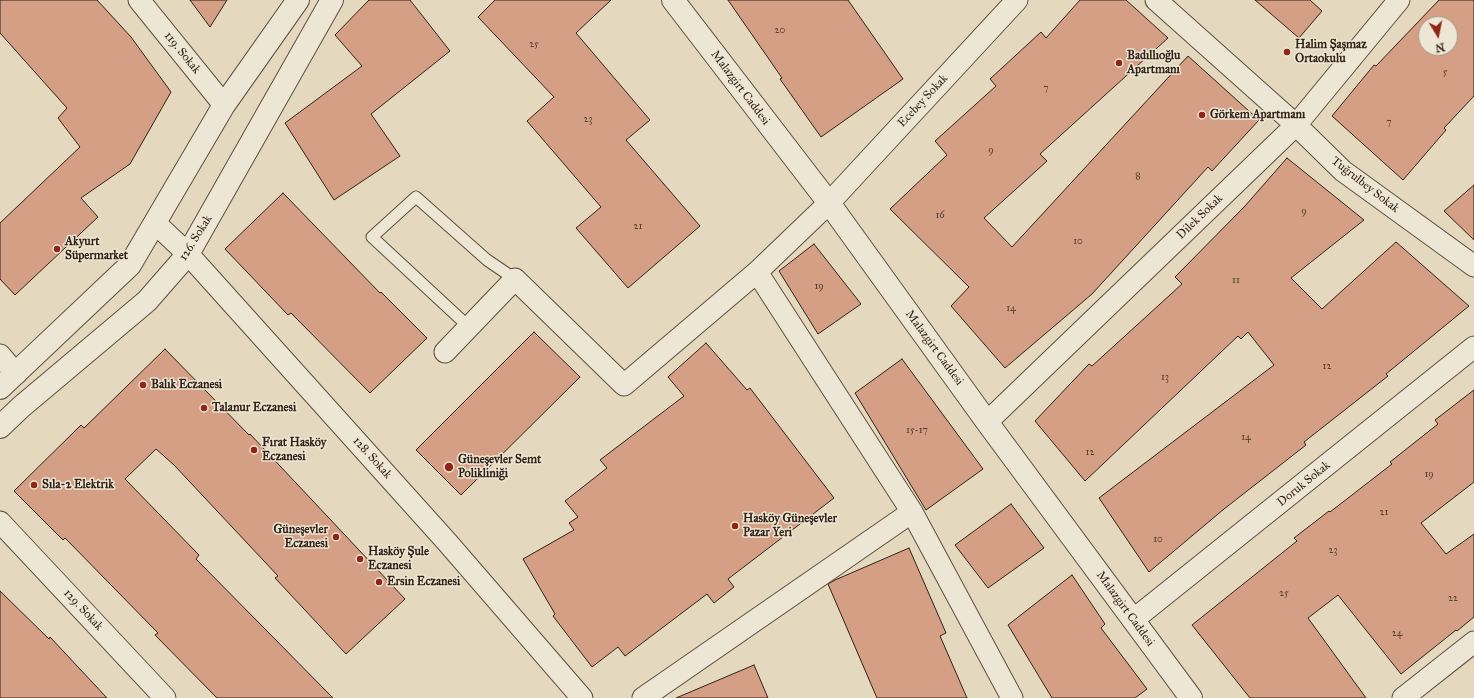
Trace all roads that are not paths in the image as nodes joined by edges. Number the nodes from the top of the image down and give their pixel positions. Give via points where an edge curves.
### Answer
1 (139, 0) edge
2 (298, 0) edge
3 (332, 0) edge
4 (673, 0) edge
5 (1017, 0) edge
6 (1156, 0) edge
7 (1399, 0) edge
8 (224, 105) junction
9 (1296, 125) junction
10 (829, 203) junction
11 (155, 223) junction
12 (188, 254) junction
13 (1474, 266) edge
14 (758, 272) junction
15 (515, 279) junction
16 (469, 327) junction
17 (1474, 347) edge
18 (445, 352) dead end
19 (0, 355) edge
20 (8, 381) edge
21 (987, 422) junction
22 (0, 427) edge
23 (912, 512) junction
24 (0, 522) edge
25 (1133, 620) junction
26 (1474, 642) edge
27 (165, 698) edge
28 (582, 698) edge
29 (643, 698) edge
30 (1012, 698) edge
31 (1191, 698) edge
32 (1403, 698) edge

1 - 8 street, 119. Sokak
2 - 8 street
3 - 12 street, 126. Sokak
4 - 10 street, Malazgirt Caddesi
5 - 10 street, Ecebey Sokak
6 - 9 street, Tuğrulbey Sokak
7 - 9 street, Dilek Sokak
8 - 11 street
9 - 13 street, Tuğrulbey Sokak via 1343,171
9 - 21 street, Dilek Sokak
10 - 14 street, Ecebey Sokak
10 - 21 street, Malazgirt Caddesi
11 - 12 street, 128. Sokak
11 - 20 street via 130,265
12 - 22 street, 126. Sokak via 147,301
12 - 28 street, 128. Sokak via 447,542
14 - 15 street, Ecebey Sokak via 624,385
14 - 23 street
15 - 16 street
15 - 16 lane via 487,260 416,197 372,237
16 - 18 street
17 - 25 street, Doruk Sokak
19 - 20 street
21 - 25 street, Malazgirt Caddesi
23 - 29 street
23 - 30 street
24 - 27 street, 129. Sokak
25 - 31 street, Malazgirt Caddesi
26 - 32 street

